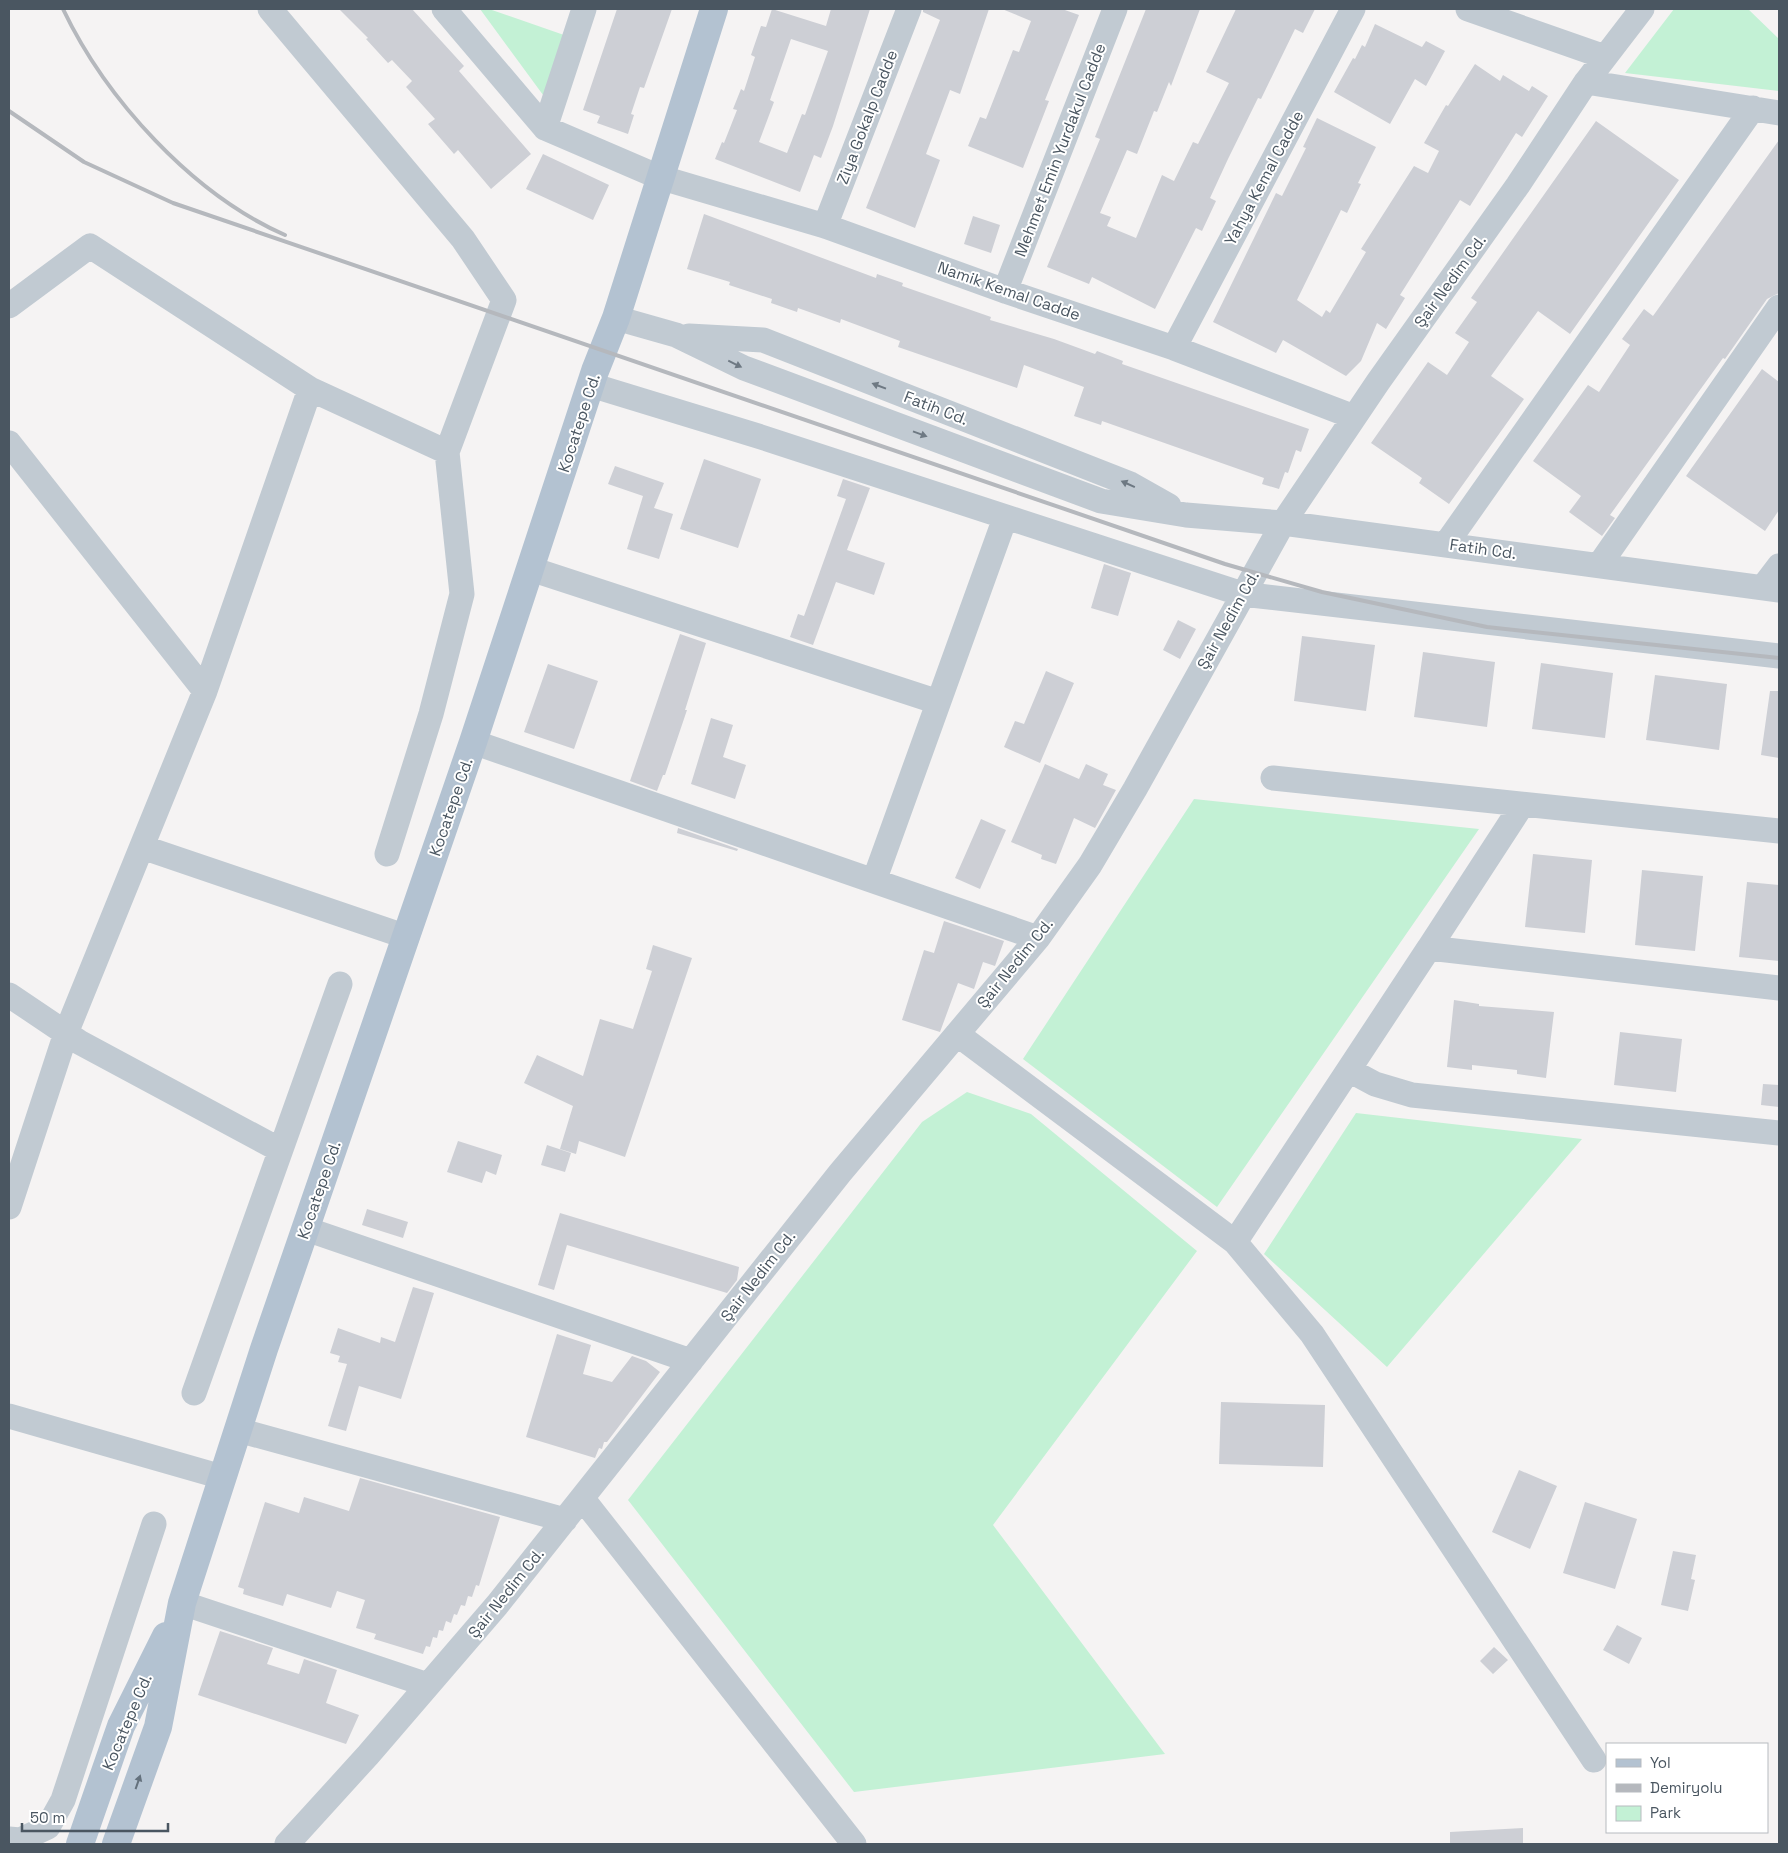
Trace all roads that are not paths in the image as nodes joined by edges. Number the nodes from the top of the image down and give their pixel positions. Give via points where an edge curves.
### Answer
1 (270, 9) edge
2 (444, 9) edge
3 (584, 9) edge
4 (714, 9) edge
5 (909, 9) edge
6 (1115, 9) edge
7 (1353, 9) edge
8 (1468, 9) edge
9 (1642, 9) edge
10 (1605, 57) junction
11 (1586, 82) junction
12 (1753, 108) junction
13 (1779, 112) edge
14 (545, 128) junction
15 (659, 177) junction
16 (825, 226) junction
17 (1005, 291) junction
18 (9, 306) edge
19 (1779, 307) edge
20 (616, 318) junction
21 (676, 335) junction
22 (1174, 348) junction
23 (591, 385) junction
24 (310, 389) junction
25 (1354, 417) junction
26 (9, 443) edge
27 (447, 452) junction
28 (1186, 515) junction
29 (1005, 518) junction
30 (1283, 523) junction
31 (1446, 544) junction
32 (1600, 564) junction
33 (1779, 566) edge
34 (531, 569) junction
35 (1771, 589) edge
36 (1242, 594) junction
37 (1779, 656) edge
38 (205, 692) junction
39 (938, 702) junction
40 (473, 742) junction
41 (1273, 778) dead end
42 (1522, 805) junction
43 (1779, 831) edge
44 (142, 847) junction
45 (387, 854) dead end
46 (874, 881) junction
47 (407, 937) junction
48 (1038, 938) junction
49 (1429, 948) junction
50 (340, 984) dead end
51 (1779, 988) edge
52 (9, 995) edge
53 (66, 1033) junction
54 (957, 1034) junction
55 (1349, 1070) junction
56 (1779, 1133) edge
57 (280, 1150) junction
58 (9, 1206) edge
59 (306, 1229) junction
60 (1235, 1242) junction
61 (691, 1361) junction
62 (194, 1393) dead end
63 (9, 1416) edge
64 (238, 1430) junction
65 (222, 1477) junction
66 (582, 1498) junction
67 (565, 1520) junction
68 (154, 1524) dead end
69 (182, 1603) junction
70 (428, 1685) junction
71 (1594, 1760) dead end
72 (9, 1839) edge
73 (80, 1844) edge
74 (116, 1844) edge
75 (287, 1844) edge
76 (854, 1844) edge

1 - 27 street via 463,239 504,300
2 - 14 street
3 - 14 street
4 - 15 main road, Kocatepe Cd.
5 - 16 street, Ziya Gokalp Cadde
6 - 17 street, Mehmet Emin Yurdakul Cadde
7 - 22 street, Yahya Kemal Cadde
8 - 10 street
9 - 10 street, Şair Nedim Cd.
10 - 11 street, Şair Nedim Cd.
11 - 12 street
11 - 25 street, Şair Nedim Cd. via 1518,185
12 - 13 street
12 - 31 street
14 - 15 street, Namik Kemal Cadde
15 - 16 street, Namik Kemal Cadde
15 - 20 main road, Kocatepe Cd.
16 - 17 street, Namik Kemal Cadde
17 - 22 street, Namik Kemal Cadde
18 - 24 street via 90,246
19 - 32 street
20 - 21 street, Fatih Cd.
20 - 23 main road, Kocatepe Cd.
21 -> 28 street, Fatih Cd. via 744,368 1102,501
28 -> 21 street, Fatih Cd. via 1130,484 763,340
22 - 25 street, Namik Kemal Cadde
23 - 29 street via 758,436
23 - 34 main road, Kocatepe Cd.
24 - 27 street
24 - 38 street
25 - 30 street, Şair Nedim Cd.
26 - 38 street
27 - 45 street via 462,594 431,714
28 - 30 street, Fatih Cd.
29 - 36 street
29 - 39 street
30 - 31 street, Fatih Cd.
30 - 36 street, Şair Nedim Cd.
31 - 32 street, Fatih Cd.
32 - 35 street, Fatih Cd.
33 - 35 street
34 - 39 street
34 - 40 main road, Kocatepe Cd.
36 - 37 street
36 - 48 street, Şair Nedim Cd. via 1130,798 1090,865
38 - 44 street
39 - 46 street
40 - 46 street
40 - 47 main road, Kocatepe Cd.
41 - 42 street
42 - 43 street
42 - 49 street
44 - 47 street
44 - 53 street
46 - 48 street
47 - 59 main road, Kocatepe Cd.
48 - 54 street, Şair Nedim Cd.
49 - 51 street
49 - 55 street
50 - 57 street
52 - 53 street
53 - 57 street
53 - 58 street
54 - 60 street
54 - 61 street, Şair Nedim Cd. via 840,1173
55 - 56 street via 1374,1084 1412,1095
55 - 60 street
57 - 62 street
59 - 61 street
59 - 64 main road, Kocatepe Cd.
60 - 71 street via 1312,1334
61 - 66 street, Şair Nedim Cd.
63 - 65 street
64 - 65 main road, Kocatepe Cd.
64 - 67 street
65 - 69 main road, Kocatepe Cd.
66 - 67 street, Şair Nedim Cd.
66 - 76 street
67 - 70 street, Şair Nedim Cd.
68 - 72 street via 63,1800 48,1827 20,1840
69 - 70 street
69 - 73 main road, Kocatepe Cd. via 121,1726
74 -> 69 main road, Kocatepe Cd. via 158,1727
70 - 75 street, Şair Nedim Cd.

